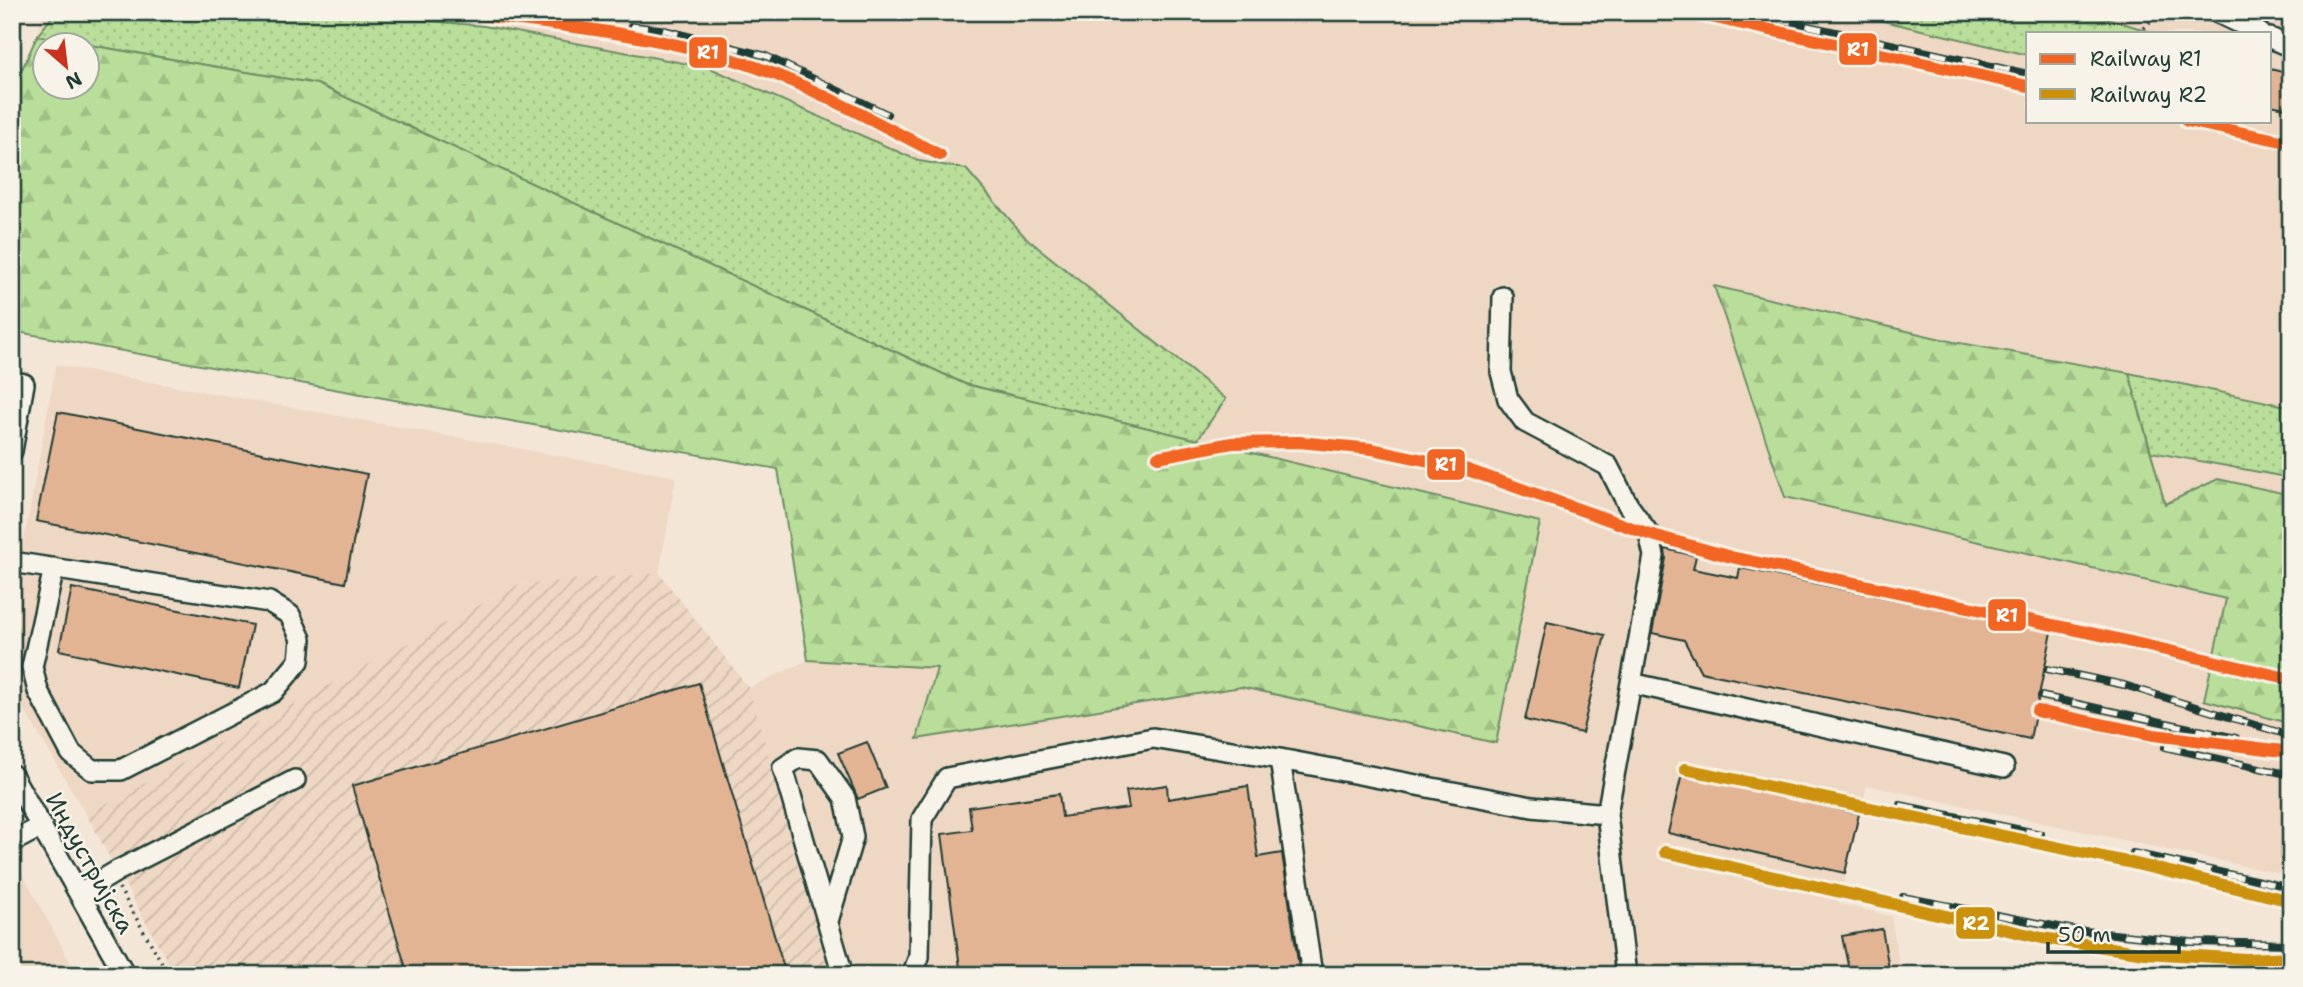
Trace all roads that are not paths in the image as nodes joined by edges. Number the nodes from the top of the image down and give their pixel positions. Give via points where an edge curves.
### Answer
1 (2216, 12) edge
2 (2258, 32) edge
3 (2272, 39) edge
4 (2291, 47) edge
5 (1503, 297) dead end
6 (12, 381) edge
7 (12, 451) edge
8 (12, 562) edge
9 (54, 568) junction
10 (1630, 683) junction
11 (1280, 758) junction
12 (2004, 767) dead end
13 (12, 775) edge
14 (295, 780) dead end
15 (1607, 814) junction
16 (41, 826) junction
17 (12, 842) edge
18 (79, 894) junction
19 (828, 921) junction
20 (125, 975) edge
21 (843, 975) edge
22 (912, 975) edge
23 (1312, 975) edge
24 (1626, 975) edge

1 - 2 street
3 - 4 street
5 - 10 street via 1501,372 1508,399 1525,422 1608,466 1649,534 1654,556
6 - 7 street via 24,384
8 - 9 street
9 - 9 street via 269,602 290,615 301,639 299,661 273,692 121,770 92,770 71,754 38,691 32,667
10 - 12 street
10 - 15 street
11 - 15 street via 1532,807
11 - 22 street via 1153,738 947,778 922,819 919,957
11 - 23 street
13 - 16 street, Индустријска
14 - 18 street
15 - 24 street
16 - 17 street
16 - 18 street, Индустријска
18 - 20 street, Индустријска
19 - 19 street via 783,768 798,758 818,760 845,798 853,837
19 - 21 street

